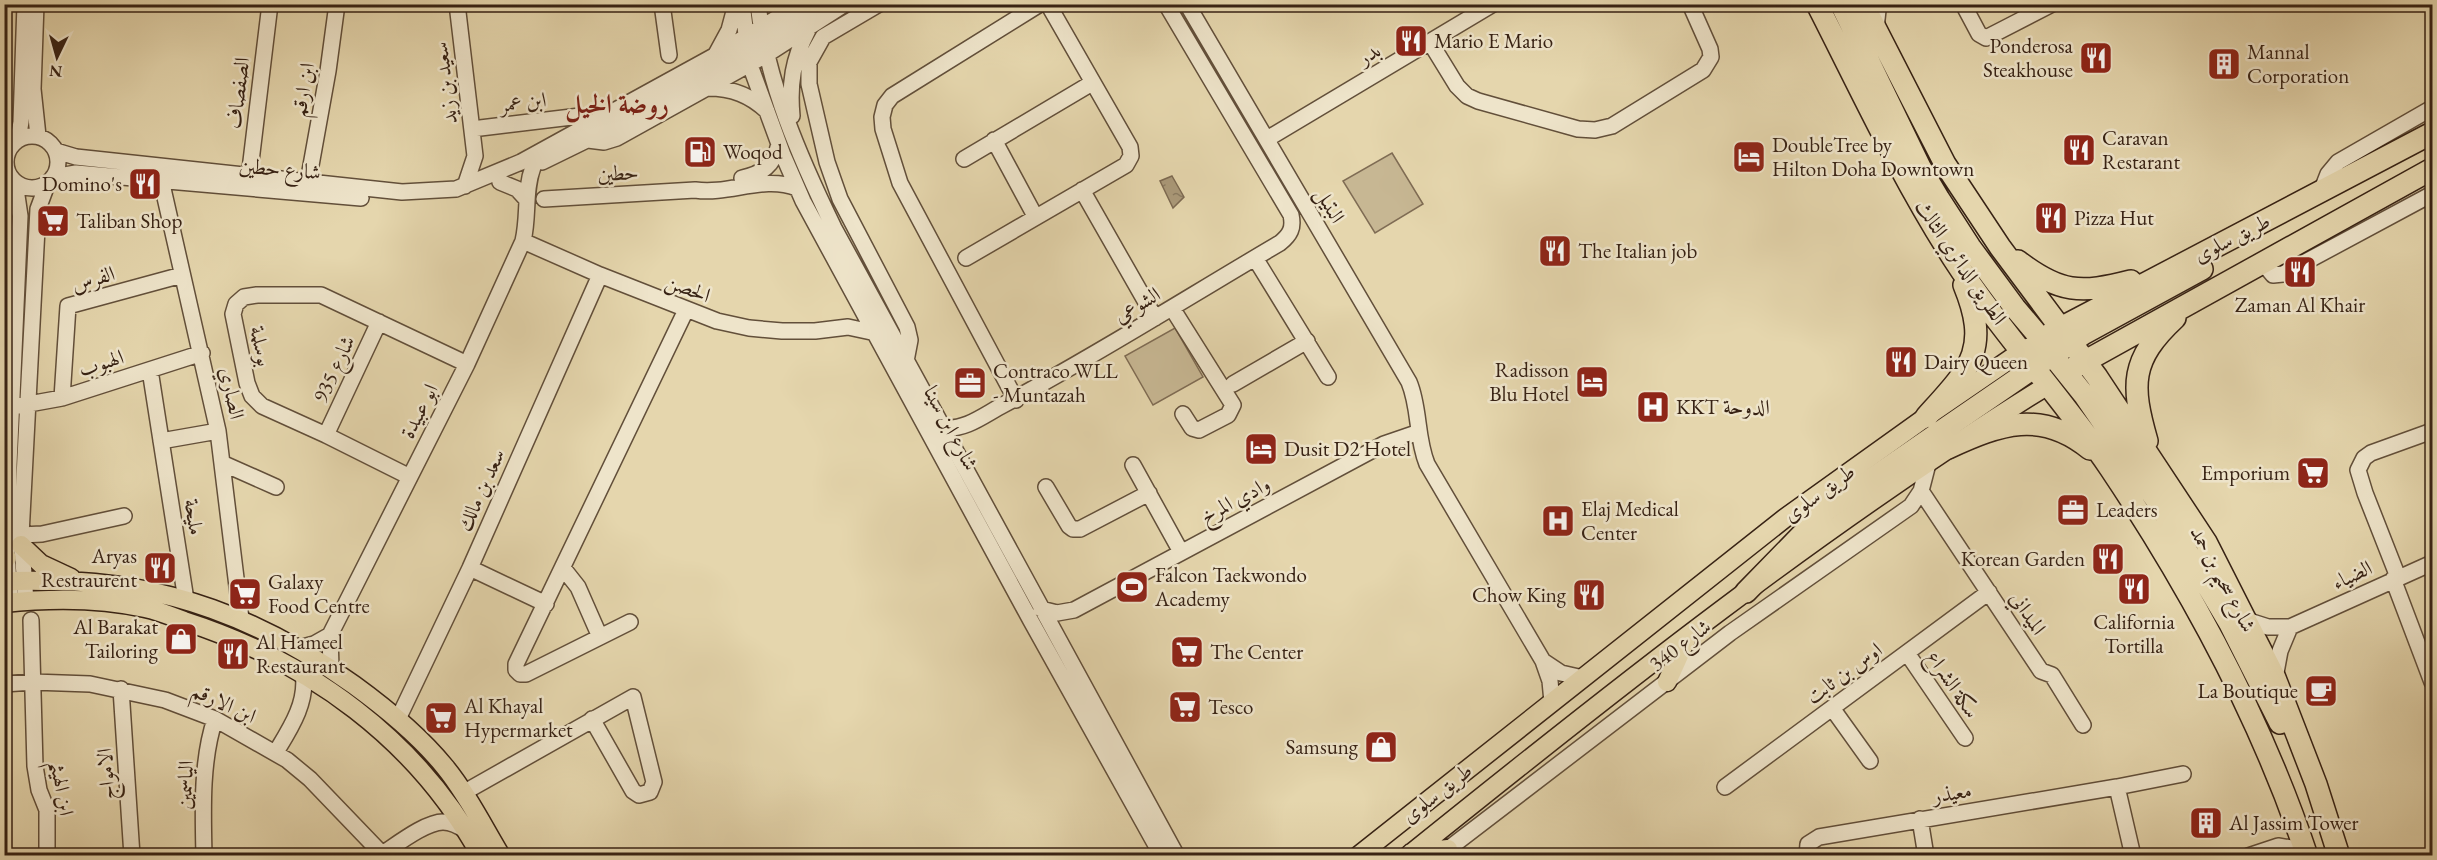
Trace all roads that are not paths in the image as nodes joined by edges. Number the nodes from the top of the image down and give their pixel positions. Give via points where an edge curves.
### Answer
1 (25, 4) edge
2 (36, 4) edge
3 (270, 4) edge
4 (337, 4) edge
5 (457, 4) edge
6 (663, 4) edge
7 (736, 4) edge
8 (742, 4) edge
9 (758, 4) edge
10 (800, 4) edge
11 (819, 4) edge
12 (845, 4) edge
13 (879, 4) edge
14 (1040, 4) edge
15 (1047, 4) edge
16 (1166, 4) edge
17 (1187, 4) edge
18 (1493, 4) edge
19 (1690, 4) edge
20 (1817, 4) edge
21 (1841, 4) edge
22 (1863, 4) edge
23 (1877, 4) edge
24 (1963, 4) edge
25 (2052, 4) edge
26 (809, 28) junction
27 (1876, 29) junction
28 (762, 34) junction
29 (1430, 42) junction
30 (747, 51) junction
31 (669, 55) dead end
32 (766, 55) junction
33 (714, 56) junction
34 (1092, 83) junction
35 (706, 88) junction
36 (2433, 108) edge
37 (767, 111) junction
38 (580, 116) dead end
39 (472, 129) junction
40 (2433, 133) edge
41 (793, 134) junction
42 (38, 136) junction
43 (1267, 139) junction
44 (587, 140) junction
45 (994, 140) junction
46 (11, 144) edge
47 (779, 144) junction
48 (2433, 144) edge
49 (56, 151) junction
50 (475, 156) junction
51 (964, 159) dead end
52 (533, 167) junction
53 (2432, 170) edge
54 (159, 173) junction
55 (9, 174) edge
56 (499, 177) junction
57 (50, 180) junction
58 (248, 182) junction
59 (308, 182) junction
60 (465, 186) junction
61 (797, 188) junction
62 (695, 190) junction
63 (1082, 190) junction
64 (2321, 192) junction
65 (2433, 194) edge
66 (544, 199) dead end
67 (527, 200) junction
68 (1035, 216) junction
69 (523, 241) junction
70 (2000, 248) junction
71 (966, 258) dead end
72 (1255, 258) junction
73 (1954, 259) junction
74 (2263, 263) junction
75 (2164, 272) junction
76 (182, 275) junction
77 (600, 275) junction
78 (2197, 298) junction
79 (859, 303) junction
80 (1172, 308) junction
81 (686, 310) junction
82 (32, 316) junction
83 (10, 318) edge
84 (1155, 318) junction
85 (379, 322) junction
86 (848, 327) junction
87 (876, 333) junction
88 (1307, 341) junction
89 (2060, 351) junction
90 (202, 353) junction
91 (2029, 359) junction
92 (906, 361) junction
93 (467, 364) junction
94 (150, 370) junction
95 (1328, 377) dead end
96 (1233, 384) dead end
97 (2048, 385) junction
98 (62, 398) junction
99 (1015, 400) junction
100 (27, 405) junction
101 (11, 406) junction
102 (1184, 414) dead end
103 (1926, 417) junction
104 (944, 428) junction
105 (218, 431) junction
106 (2433, 431) edge
107 (1419, 432) junction
108 (326, 435) junction
109 (161, 441) junction
110 (1948, 448) junction
111 (957, 453) junction
112 (2152, 459) junction
113 (1929, 460) junction
114 (25, 463) junction
115 (222, 463) junction
116 (7, 464) edge
117 (1133, 465) dead end
118 (2109, 467) junction
119 (410, 477) junction
120 (276, 487) dead end
121 (1046, 487) dead end
122 (1921, 491) junction
123 (1149, 493) junction
124 (1911, 506) junction
125 (124, 516) dead end
126 (1940, 519) junction
127 (6, 526) edge
128 (21, 540) junction
129 (1181, 552) junction
130 (6, 559) edge
131 (2433, 563) edge
132 (470, 568) junction
133 (563, 568) junction
134 (2396, 578) junction
135 (12, 581) edge
136 (78, 581) junction
137 (1746, 592) junction
138 (1989, 592) junction
139 (186, 600) junction
140 (14, 602) edge
141 (546, 604) junction
142 (1041, 609) junction
143 (1074, 610) junction
144 (241, 619) junction
145 (31, 620) dead end
146 (2246, 620) junction
147 (630, 622) dead end
148 (2290, 627) junction
149 (330, 635) junction
150 (1688, 636) junction
151 (600, 637) junction
152 (1059, 643) junction
153 (299, 648) junction
154 (1907, 653) junction
155 (1542, 660) junction
156 (331, 668) junction
157 (303, 673) junction
158 (1583, 678) junction
159 (2275, 678) junction
160 (33, 682) junction
161 (1666, 682) junction
162 (2433, 682) edge
163 (4, 684) edge
164 (121, 689) junction
165 (1552, 702) junction
166 (1832, 708) junction
167 (215, 719) junction
168 (398, 719) junction
169 (592, 719) junction
170 (2083, 725) dead end
171 (1965, 738) dead end
172 (276, 752) junction
173 (2306, 757) junction
174 (1870, 761) dead end
175 (2182, 774) dead end
176 (1725, 787) dead end
177 (2117, 787) junction
178 (440, 793) junction
179 (463, 794) junction
180 (2292, 815) junction
181 (1920, 819) junction
182 (429, 826) junction
183 (468, 832) junction
184 (1385, 834) junction
185 (2277, 846) junction
186 (1444, 852) edge
187 (2306, 853) edge
188 (1409, 854) edge
189 (47, 855) edge
190 (132, 855) edge
191 (204, 855) edge
192 (382, 855) edge
193 (481, 855) edge
194 (501, 855) edge
195 (1162, 855) edge
196 (1177, 855) edge
197 (1358, 855) edge
198 (1372, 855) edge
199 (1807, 855) edge
200 (1926, 855) edge
201 (2133, 855) edge
202 (2248, 855) edge
203 (2339, 855) edge

1 - 46 street
2 - 42 street via 33,89
3 - 58 street, الصفصاف
4 - 59 street, ابن ارقم
5 - 39 street, سعيد بن زيد
6 - 31 street
7 - 33 street via 729,30
8 - 30 street, شارع ابن سينا
9 - 28 street, شارع ابن سينا
10 - 28 street
11 - 28 street
12 - 26 street
13 - 92 street via 830,31 817,45 809,62 811,95 831,174 845,210 907,327 910,340
14 - 99 street via 892,96 882,117 906,196
15 - 34 street
16 - 72 street, الشوعي via 1292,215 1292,228 1280,243
17 - 43 street, البتيل
18 - 29 street, بدر
19 - 29 street via 1710,49 1711,57 1703,70 1620,122 1595,130 1578,129 1472,99 1457,86
20 - 73 highway, الطريق الدائري الثالث via 1900,168
21 - 89 highway via 1939,199 1970,247
22 - 27 highway, الطريق الدائري الثالث
23 - 27 street, الطريق الدائري الثالث
24 - 25 street via 1979,34 1986,38
26 - 32 street
26 - 41 street via 791,74
27 - 70 highway, الطريق الدائري الثالث via 1945,164
28 - 30 street
28 - 30 street via 754,51
28 - 32 street, شارع ابن سينا
29 - 43 street, بدر
30 - 32 street
30 - 33 street
30 - 35 street
30 - 37 street, شارع ابن سينا
30 - 44 street
32 - 41 street, شارع ابن سينا
33 - 56 street
34 - 45 street
34 - 63 street via 1130,147 1131,156 1126,165
35 - 37 street via 737,91
35 - 44 street via 617,138 604,142
36 - 64 street via 2338,162
37 - 47 street, شارع ابن سينا
38 - 39 street, ابن عمر
39 - 50 street, سعيد بن زيد
40 - 64 highway, طريق سلوى
41 - 92 street, شارع ابن سينا via 834,228
42 - 46 street via 28,135
42 - 49 street
43 - 107 street, البتيل via 1409,382
44 - 52 street
45 - 51 street
45 - 68 street
46 - 55 street via 5,160
47 - 61 street, شارع ابن سينا
47 - 62 street, حطين via 773,160 762,172
48 - 89 highway
49 - 54 street, شارع حطين
49 - 57 street via 58,162
50 - 56 street
50 - 60 street, سعيد بن زيد
52 - 56 street
52 - 67 street, ابو عبيدة
53 - 74 highway, طريق سلوى
54 - 57 street, شارع حطين via 76,173
54 - 58 street, شارع حطين
54 - 76 street, الصاري
55 - 57 street via 28,188
55 - 83 street via 20,216
56 - 58 street, شارع حطين via 466,196 417,202
56 - 60 street, شارع حطين
56 - 67 street
57 - 82 street via 38,209
58 - 59 street, شارع حطين
59 - 60 street, شارع حطين via 422,192
61 - 62 street, حطين via 773,182 719,191
61 - 79 street, شارع ابن سينا
62 - 66 street, حطين
63 - 68 street
63 - 84 street
64 - 75 highway, طريق سلوى
65 - 74 street, طريق سلوى via 2283,274 2273,274
67 - 69 street, ابو عبيدة
68 - 71 street
69 - 77 street, الحصن
69 - 93 street, ابو عبيدة
70 - 75 highway via 2040,277 2078,290
70 - 89 highway, الطريق الدائري الثالث
72 - 80 street, الشوعي
72 - 88 street
73 - 91 highway, الطريق الدائري الثالث
73 - 103 highway via 1975,315 1976,341 1963,372
74 - 78 highway, طريق سلوى
75 - 89 highway, طريق سلوى
76 - 90 street, الصاري
76 - 98 street, الفرس via 68,306
77 - 81 street, الحصن
77 - 132 street, سعد بن مالك
78 - 89 highway, طريق سلوى
78 - 112 highway via 2154,341 2139,369 2138,404
79 - 86 street
79 - 87 street, شارع ابن سينا
80 - 84 street, الشوعي
80 - 102 street via 1233,405 1228,415 1199,430 1192,428
81 - 86 street, الحصن via 725,323 766,330
81 - 133 street
82 - 83 street
82 - 100 street
83 - 101 street
84 - 99 street, الشوعي
85 - 93 street, بوسلمة
85 - 108 street, شارع 935
85 - 108 street, بوسلمة via 321,295 257,295 244,297 236,304 233,314 252,396 262,406
86 - 87 street, الحصن
87 - 195 street, شارع ابن سينا
88 - 95 street
88 - 96 street
89 - 91 highway
89 - 97 highway, طريق سلوى
89 - 112 highway, شارع سحيم بن حمد
89 - 173 highway via 2157,501 2230,624 2282,727
90 - 94 street, الهبوب
90 - 105 street, الصاري
91 - 97 highway, الطريق الدائري الثالث
91 - 103 main road, طريق سلوى
91 - 137 highway via 1965,413 1825,511
92 - 104 street, شارع ابن سينا
93 - 119 street, ابو عبيدة
94 - 98 street, الهبوب
94 - 109 street, مليحة
97 - 110 main road, طريق سلوى
97 - 118 highway, شارع سحيم بن حمد
98 - 100 street, الهبوب
99 - 104 street, الشوعي via 962,427
99 - 111 street, الشوعي via 965,433
100 - 101 street, الهبوب
100 - 114 street
101 - 116 street
103 - 158 main road, طريق سلوى via 1785,518
104 - 111 street, شارع ابن سينا
105 - 109 street
105 - 115 street, الصاري
106 - 134 street via 2371,453 2358,470
107 - 129 street, وادي المرخ via 1384,444
107 - 155 street, البتيل via 1434,479
108 - 119 street, بوسلمة
109 - 139 street, مليحة
110 - 113 main road, طريق سلوى
110 - 118 highway via 1999,427 2034,424 2069,434
111 - 142 street, شارع ابن سينا
112 - 146 highway, شارع سحيم بن حمد via 2206,542
113 - 122 street, شارع 340
113 - 137 main road, طريق سلوى
114 - 116 street
114 - 128 street
115 - 120 street
115 - 144 street, الصاري
116 - 127 street
117 - 123 street
118 - 180 highway, شارع سحيم بن حمد via 2221,652
119 - 149 street, ابو عبيدة
121 - 123 street via 1073,529
122 - 124 street, شارع 340
122 - 126 street, الميداني
123 - 129 street
124 - 126 street
124 - 161 street, شارع 340
125 - 128 street
126 - 138 street, الميداني
127 - 130 street
128 - 135 street
128 - 136 main road via 40,564
129 - 143 street, وادي المرخ
130 - 135 street
131 - 134 street, الضياء
132 - 141 street
132 - 168 street, سعد بن مالك
133 - 141 street
133 - 151 street via 578,587
134 - 148 street, الضياء
134 - 162 street
135 - 136 main road
135 - 140 street
136 - 139 main road via 124,586
137 - 150 main road, طريق سلوى
138 - 154 street, اوس بن ثابت
138 - 170 street, الميداني via 2041,671 2052,675
139 - 144 main road
140 - 157 main road via 74,600 145,608 227,635
141 - 151 street via 515,666 520,674
142 - 143 street, وادي المرخ via 1057,613
142 - 152 street, شارع ابن سينا
143 - 152 street via 1063,625
144 - 153 main road
145 - 160 street, ابن الهيثم
146 - 148 street, الضياء via 2268,627
146 - 159 highway, شارع سحيم بن حمد
147 - 151 street
148 - 159 street
149 - 153 street
149 - 156 street, ابو عبيدة
150 - 161 main road
150 - 188 main road, طريق سلوى
152 - 196 street, شارع ابن سينا
153 - 156 main road
154 - 166 street, اوس بن ثابت
154 - 171 street, سكة الشراع
155 - 158 street via 1561,673
155 - 165 street, البتيل
156 - 168 main road
157 - 172 street via 302,700
157 - 178 main road via 368,718
158 - 165 main road, طريق سلوى
159 - 173 highway, شارع سحيم بن حمد
160 - 163 street, ابن الارقم
160 - 164 street, ابن الارقم
160 - 189 street, ابن الهيثم via 36,778 47,810
161 - 186 street, شارع 340
164 - 167 street, ابن الارقم
164 - 190 street, الامواج
165 - 184 main road, طريق سلوى
166 - 174 street
166 - 176 street, اوس بن ثابت
167 - 172 street, ابن الارقم
167 - 191 street, الياسمين via 209,736 205,783
168 - 179 main road via 445,768
169 - 169 street via 633,791 639,795 650,792 654,782 634,698
169 - 179 street
172 - 192 street, ابن الارقم via 310,778
173 - 203 highway, شارع سحيم بن حمد
175 - 177 street, معيذر
177 - 181 street, معيذر
177 - 201 street
178 - 182 street via 438,813
178 - 183 main road
179 - 194 main road
180 - 185 street via 2288,832
180 - 187 highway, شارع سحيم بن حمد
181 - 199 street, معيذر via 1819,837 1809,844
181 - 200 street
182 - 183 street via 447,822
182 - 192 street
183 - 193 main road
184 - 197 main road, طريق سلوى
184 - 198 main road
185 - 187 street
185 - 202 street
186 - 188 main road

